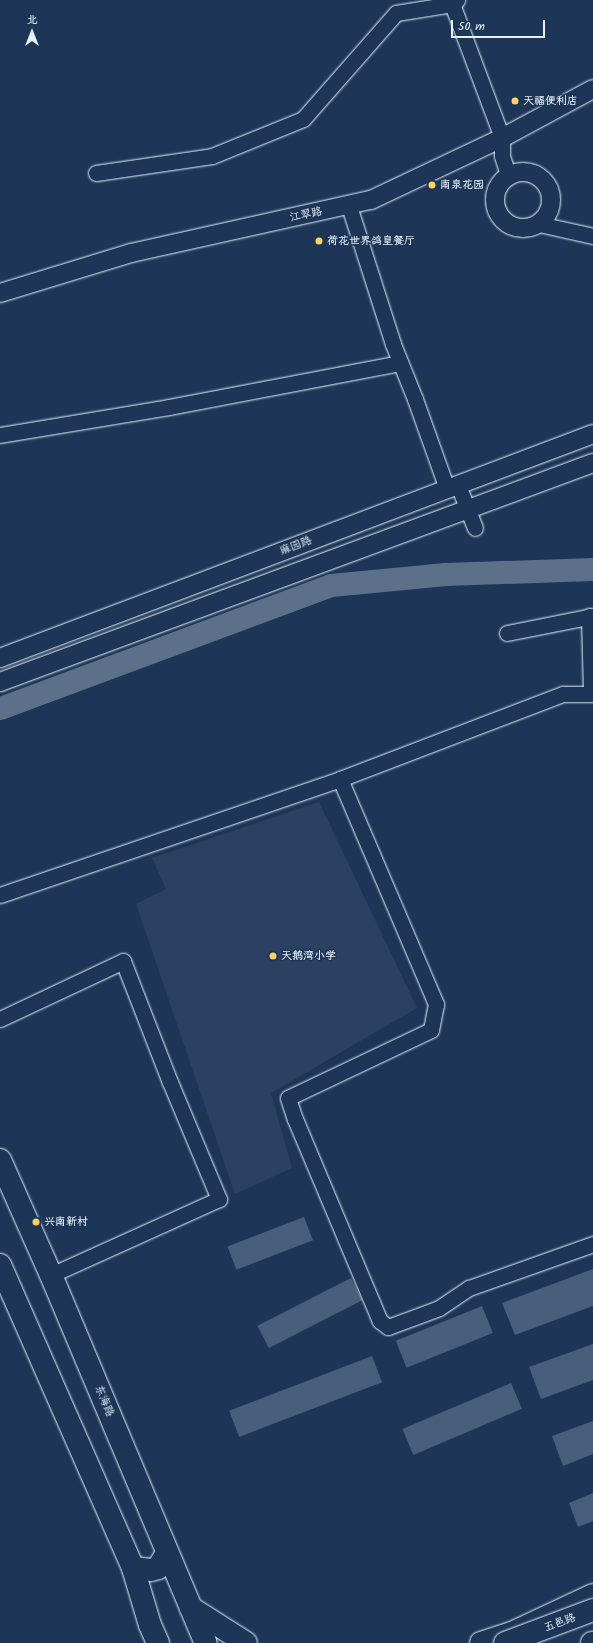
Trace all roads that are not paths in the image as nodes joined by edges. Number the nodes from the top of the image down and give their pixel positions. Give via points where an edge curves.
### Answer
1 (452, 1) edge
2 (593, 89) edge
3 (502, 138) junction
4 (96, 173) dead end
5 (509, 176) junction
6 (349, 206) junction
7 (539, 224) junction
8 (593, 236) edge
9 (0, 293) edge
10 (400, 363) junction
11 (593, 434) edge
12 (0, 435) edge
13 (593, 463) edge
14 (452, 487) junction
15 (469, 510) junction
16 (475, 528) dead end
17 (591, 616) edge
18 (507, 633) dead end
19 (0, 658) edge
20 (0, 682) edge
21 (592, 694) edge
22 (340, 779) junction
23 (0, 895) edge
24 (0, 1019) edge
25 (0, 1160) edge
26 (593, 1244) edge
27 (0, 1265) edge
28 (51, 1275) junction
29 (6, 1294) edge
30 (167, 1553) junction
31 (133, 1568) junction
32 (593, 1595) edge
33 (191, 1608) junction
34 (593, 1610) edge
35 (152, 1637) edge
36 (510, 1640) edge
37 (206, 1643) edge
38 (246, 1643) edge
39 (481, 1643) edge

1 - 3 street
1 - 4 street via 396,13 303,119 212,156
2 - 3 street, 江翠路
3 - 5 street via 502,156
3 - 6 street, 江翠路 via 371,200
5 - 7 street via 528,173 537,176 547,186 552,200 546,218
5 - 7 street via 502,182 495,198 500,215 513,226 522,228
6 - 9 street, 江翠路 via 131,253
6 - 10 street
7 - 8 street
10 - 12 street
10 - 14 street
11 - 14 street, 麻园路
13 - 15 street
14 - 15 street
14 - 19 street, 麻园路
15 - 16 street
15 - 20 street
17 - 18 street
17 - 21 street
21 - 22 street via 563,694
22 - 23 street
22 - 26 street via 436,1004 431,1030 288,1098 380,1320 388,1327 439,1308 469,1288
24 - 28 street via 123,962 219,1199
25 - 28 main road, 东海路
27 - 29 main road
28 - 30 main road, 东海路
29 - 31 main road
30 - 31 main road via 158,1568
30 - 33 main road, 东海路
31 - 35 main road
32 - 36 main road
33 - 37 main road, 东海路
33 - 38 main road
34 - 36 main road, 五邑路, bridge
36 - 39 main road

